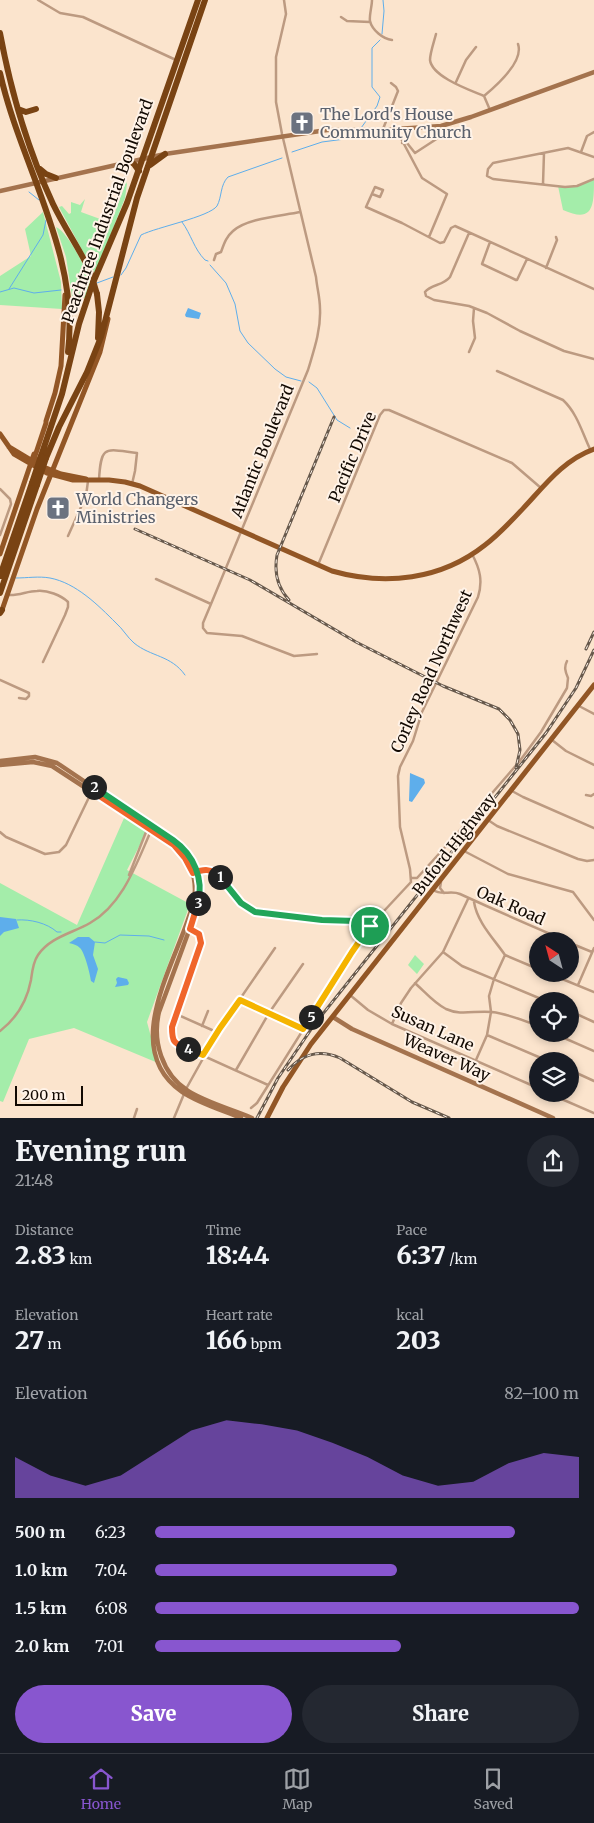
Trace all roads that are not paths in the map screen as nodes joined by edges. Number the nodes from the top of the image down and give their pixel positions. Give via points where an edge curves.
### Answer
1 (38, 0) edge
2 (198, 0) edge
3 (205, 0) edge
4 (284, 0) edge
5 (372, 0) edge
6 (341, 18) dead end
7 (370, 22) junction
8 (0, 33) edge
9 (436, 34) dead end
10 (392, 40) dead end
11 (518, 44) dead end
12 (476, 47) dead end
13 (2, 58) edge
14 (177, 60) junction
15 (0, 72) edge
16 (594, 72) edge
17 (391, 83) dead end
18 (456, 83) junction
19 (484, 96) junction
20 (18, 109) junction
21 (490, 110) junction
22 (22, 123) junction
23 (396, 129) junction
24 (382, 130) junction
25 (594, 132) edge
26 (283, 137) junction
27 (438, 138) dead end
28 (402, 143) junction
29 (581, 152) junction
30 (544, 153) junction
31 (165, 154) junction
32 (151, 156) junction
33 (594, 157) edge
34 (143, 158) junction
35 (129, 161) junction
36 (147, 167) junction
37 (39, 168) junction
38 (139, 171) junction
39 (56, 178) junction
40 (594, 179) edge
41 (40, 182) junction
42 (543, 184) junction
43 (0, 191) edge
44 (372, 194) junction
45 (300, 212) junction
46 (470, 233) junction
47 (429, 237) junction
48 (556, 237) dead end
49 (490, 242) junction
50 (527, 259) junction
51 (214, 260) dead end
52 (546, 268) junction
53 (64, 275) junction
54 (594, 290) edge
55 (110, 307) junction
56 (474, 308) junction
57 (96, 347) junction
58 (469, 352) dead end
59 (594, 359) edge
60 (497, 371) dead end
61 (66, 376) junction
62 (46, 421) junction
63 (0, 434) edge
64 (9, 447) junction
65 (36, 448) junction
66 (592, 450) edge
67 (19, 453) junction
68 (44, 457) junction
69 (57, 458) junction
70 (42, 468) junction
71 (26, 475) junction
72 (79, 477) junction
73 (88, 480) junction
74 (99, 480) junction
75 (47, 483) junction
76 (34, 484) junction
77 (132, 484) junction
78 (541, 488) junction
79 (0, 489) edge
80 (5, 494) junction
81 (0, 497) edge
82 (37, 509) junction
83 (242, 531) junction
84 (0, 535) edge
85 (68, 536) dead end
86 (1, 549) edge
87 (472, 554) junction
88 (318, 565) junction
89 (0, 576) edge
90 (156, 579) dead end
91 (3, 594) edge
92 (211, 604) junction
93 (1, 613) edge
94 (317, 654) dead end
95 (567, 661) dead end
96 (43, 662) dead end
97 (0, 680) edge
98 (594, 685) edge
99 (19, 698) dead end
100 (579, 706) junction
101 (594, 714) edge
102 (552, 740) junction
103 (0, 763) edge
104 (594, 765) edge
105 (93, 789) junction
106 (512, 791) junction
107 (586, 794) dead end
108 (594, 794) edge
109 (488, 820) junction
110 (594, 828) edge
111 (150, 829) junction
112 (0, 832) edge
113 (464, 851) junction
114 (594, 860) edge
115 (195, 872) junction
116 (412, 878) junction
117 (441, 881) junction
118 (433, 890) junction
119 (446, 894) junction
120 (468, 899) junction
121 (474, 902) junction
122 (594, 920) edge
123 (370, 926) junction
124 (190, 929) junction
125 (544, 932) edge
126 (579, 947) edge
127 (276, 948) dead end
128 (594, 948) edge
129 (444, 952) junction
130 (592, 952) junction
131 (505, 955) junction
132 (303, 964) dead end
133 (529, 965) edge
134 (494, 979) junction
135 (570, 982) edge
136 (416, 983) junction
137 (578, 985) junction
138 (594, 992) edge
139 (529, 994) edge
140 (350, 995) junction
141 (240, 1000) junction
142 (208, 1011) dead end
143 (491, 1012) junction
144 (269, 1013) junction
145 (176, 1014) junction
146 (579, 1015) edge
147 (333, 1017) junction
148 (529, 1022) edge
149 (594, 1022) edge
150 (392, 1024) junction
151 (202, 1026) junction
152 (303, 1029) junction
153 (212, 1030) dead end
154 (0, 1031) edge
155 (487, 1036) junction
156 (573, 1042) edge
157 (594, 1051) edge
158 (529, 1053) edge
159 (203, 1055) junction
160 (476, 1060) junction
161 (236, 1070) junction
162 (579, 1074) edge
163 (594, 1081) edge
164 (268, 1084) junction
165 (529, 1084) edge
166 (185, 1091) junction
167 (569, 1102) edge
168 (251, 1108) dead end
169 (137, 1109) dead end
170 (594, 1113) edge
171 (134, 1118) edge
172 (174, 1118) edge
173 (241, 1118) edge
174 (252, 1118) edge
175 (267, 1118) edge
176 (553, 1118) edge

1 - 14 street via 60,13 83,17
2 - 14 highway, Peachtree Industrial Boulevard
3 - 32 highway, Peachtree Industrial Boulevard
4 - 26 street, Atlantic Boulevard via 286,14 275,76
5 - 7 street
6 - 7 street
7 - 10 street via 380,36
8 - 13 highway
9 - 18 street via 430,59 432,65 437,73
11 - 19 street via 520,47 514,64
12 - 18 street
13 - 20 highway
14 - 34 highway, Peachtree Industrial Boulevard
15 - 41 highway via 12,115
16 - 21 street
17 - 24 street via 398,91
18 - 19 street
19 - 21 street
20 - 22 highway
20 - 22 highway via 26,112 37,110
21 - 23 street via 447,125
22 - 37 highway
23 - 24 street
23 - 28 street
24 - 26 street via 327,130
25 - 29 street via 586,136
26 - 31 street
26 - 45 street, Atlantic Boulevard
27 - 28 street via 416,153 407,143
28 - 47 street via 422,178 447,194
29 - 30 street via 568,148
29 - 33 street
30 - 42 street
30 - 42 street via 493,163 487,176
31 - 32 street
31 - 36 highway
32 - 34 street
32 - 36 highway, Peachtree Industrial Boulevard
34 - 35 street
34 - 38 highway, Peachtree Industrial Boulevard
35 - 38 highway
35 - 39 street
36 - 55 highway, Peachtree Industrial Boulevard
37 - 39 highway
37 - 41 highway
38 - 61 highway, Peachtree Industrial Boulevard via 92,285
39 - 41 street
40 - 42 street via 577,186
41 - 43 street
41 - 53 highway
41 - 57 highway, bridge via 90,271 97,294 99,323
44 - 44 street via 375,187 383,190 380,197
44 - 47 street via 366,207
45 - 51 street via 237,228 226,238
45 - 83 street, Atlantic Boulevard via 316,277 320,310 316,345
46 - 47 street via 455,226 443,244
46 - 49 street
46 - 56 street via 450,277 444,283 430,287 425,294 432,299
48 - 52 street
49 - 50 street
49 - 50 street via 482,264 516,280
50 - 52 street
52 - 54 street
53 - 61 highway via 69,309
53 - 62 main road via 61,366
55 - 57 highway, Peachtree Industrial Boulevard
55 - 69 main road via 100,352
56 - 58 street via 475,338
56 - 59 street via 564,351
57 - 68 highway, Peachtree Industrial Boulevard via 87,372
60 - 66 street via 563,400 576,416
61 - 68 highway, Peachtree Industrial Boulevard
62 - 65 main road
62 - 70 main road via 35,456
63 - 64 main road
64 - 67 main road
64 - 70 main road via 14,454
64 - 71 main road via 24,464
65 - 67 main road
65 - 70 main road
66 - 78 main road via 562,468
67 - 70 main road
68 - 76 highway, Peachtree Industrial Boulevard, bridge
69 - 70 main road
69 - 70 main road
69 - 72 main road via 58,472
70 - 71 main road
70 - 72 main road
70 - 73 main road via 78,481
70 - 75 main road
70 - 75 main road
71 - 82 main road via 44,480
71 - 86 main road
72 - 73 main road
73 - 74 main road
73 - 85 street via 86,496
74 - 77 main road
74 - 77 street via 102,456 112,449 137,453
75 - 82 main road, Peachtree Industrial Boulevard
76 - 89 highway, Peachtree Industrial Boulevard
76 - 91 highway, Peachtree Industrial Boulevard
77 - 83 main road
78 - 87 main road via 497,535
78 - 88 street, Pacific Drive via 512,462 384,410
79 - 80 street
80 - 81 street
80 - 84 street via 11,504
82 - 91 main road, Peachtree Industrial Boulevard
83 - 88 main road
83 - 92 street, Atlantic Boulevard
87 - 88 main road via 437,571 398,579 364,578
87 - 116 street, Corley Road Northwest via 481,579 478,597 422,712 398,776 400,827
90 - 92 street
91 - 93 main road, Peachtree Industrial Boulevard
91 - 96 street via 19,595 37,590 60,596 68,602
92 - 94 street, Atlantic Boulevard via 203,623 207,633 242,636 294,656
95 - 116 street via 564,666 567,688 535,741 447,845 417,878
97 - 99 street via 29,693 26,699
98 - 100 main road, Buford Highway
100 - 101 street
100 - 102 main road, Buford Highway
102 - 104 street via 566,752
102 - 106 main road, Buford Highway
103 - 105 street via 53,761
105 - 111 street
105 - 112 street via 66,845 58,852 42,852
106 - 109 main road, Buford Highway
106 - 110 street
107 - 108 street
109 - 113 main road, Buford Highway
109 - 114 street via 578,859
111 - 115 street via 185,850
111 - 154 street via 115,902 91,923 65,934 38,954 19,1014
113 - 117 main road, Buford Highway
113 - 122 street via 508,874 573,892
115 - 123 street via 206,869 214,872 241,903 255,912 356,921
115 - 124 street via 200,895
115 - 166 street via 193,906 156,1009 152,1029 161,1068 170,1081
116 - 123 street
117 - 118 main road, Buford Highway
117 - 119 street via 440,888
118 - 119 street, Oak Road
118 - 140 main road, Buford Highway
119 - 120 street, Oak Road via 456,893
120 - 121 street, Oak Road
120 - 129 street
121 - 125 street, Oak Road
121 - 131 street via 483,924
123 - 152 street
124 - 145 street via 199,934 201,943
124 - 166 street via 159,1012 156,1032 164,1063
126 - 130 street, Oak Road
127 - 141 street
128 - 130 street
129 - 134 street via 462,966
129 - 136 street
130 - 137 street
131 - 133 street
131 - 134 street
132 - 144 street
134 - 139 street
134 - 143 street
135 - 137 street
136 - 143 street via 446,1009 459,1013
136 - 150 street via 401,1003
137 - 138 street
140 - 147 main road, Buford Highway
140 - 150 street, Susan Lane
141 - 144 street
141 - 159 street
142 - 151 street
143 - 148 street
143 - 155 street
144 - 152 street
144 - 161 street
145 - 151 street
145 - 159 street via 173,1040
146 - 149 street
147 - 175 main road, Buford Highway via 294,1069
147 - 176 street, Weaver Way via 352,1029
150 - 160 street, Susan Lane
151 - 153 street
152 - 164 street
155 - 158 street
155 - 160 street
156 - 157 street
159 - 161 street
159 - 166 street
160 - 165 street, Susan Lane
161 - 164 street
162 - 163 street
164 - 168 street
166 - 172 street
166 - 173 street via 197,1101
166 - 174 street
167 - 170 street
169 - 171 street

